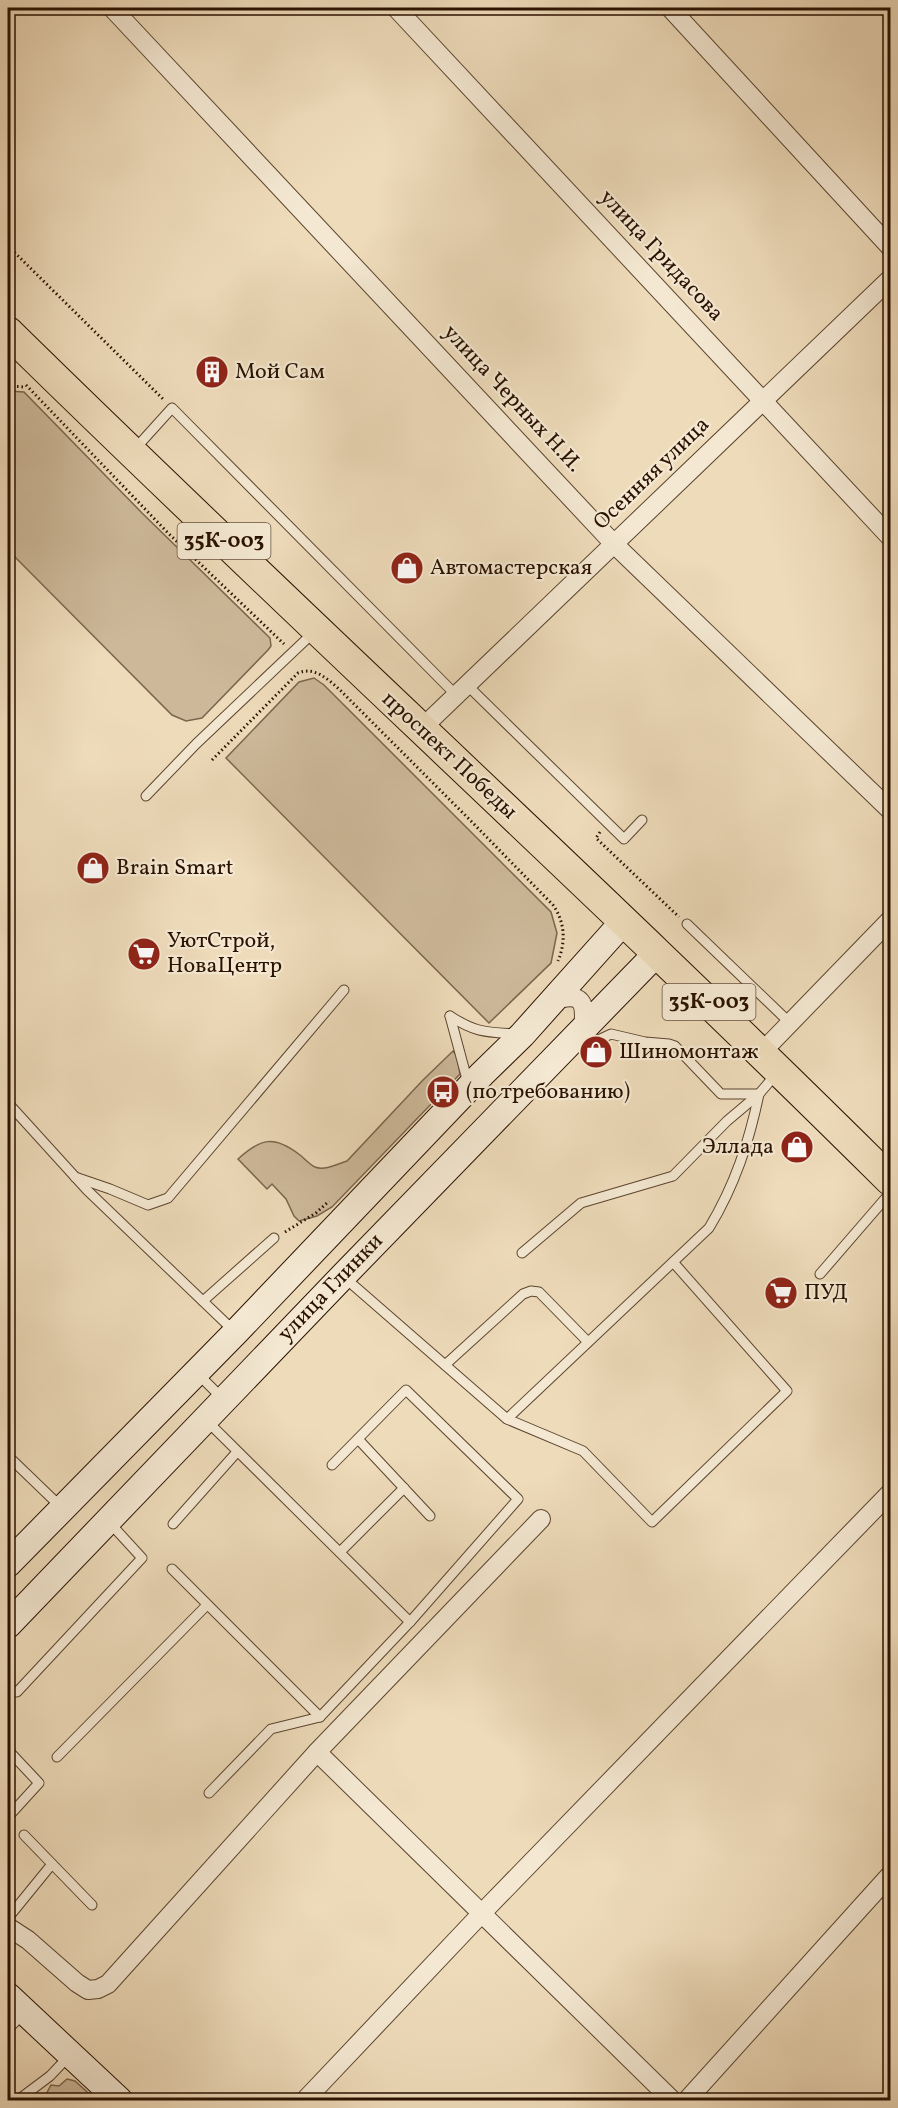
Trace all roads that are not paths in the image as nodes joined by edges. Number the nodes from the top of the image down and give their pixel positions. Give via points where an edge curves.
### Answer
1 (112, 8) edge
2 (396, 8) edge
3 (670, 8) edge
4 (891, 246) edge
5 (891, 279) edge
6 (8, 332) edge
7 (763, 401) junction
8 (132, 453) junction
9 (891, 537) edge
10 (614, 544) junction
11 (316, 630) junction
12 (461, 690) junction
13 (421, 729) junction
14 (146, 796) dead end
15 (891, 810) edge
16 (642, 820) dead end
17 (891, 920) edge
18 (624, 921) junction
19 (687, 924) road end
20 (657, 953) junction
21 (344, 990) dead end
22 (553, 1001) junction
23 (790, 1023) junction
24 (583, 1030) junction
25 (522, 1035) junction
26 (771, 1061) junction
27 (759, 1094) junction
28 (462, 1096) junction
29 (8, 1103) edge
30 (75, 1177) junction
31 (891, 1180) edge
32 (891, 1193) edge
33 (274, 1238) road end
34 (522, 1253) dead end
35 (673, 1262) junction
36 (820, 1274) dead end
37 (343, 1275) junction
38 (203, 1301) junction
39 (235, 1333) junction
40 (588, 1342) junction
41 (445, 1365) junction
42 (196, 1372) junction
43 (224, 1400) junction
44 (507, 1419) junction
45 (205, 1420) junction
46 (358, 1439) junction
47 (237, 1452) junction
48 (8, 1456) edge
49 (332, 1465) dead end
50 (404, 1488) junction
51 (891, 1493) edge
52 (62, 1509) junction
53 (430, 1516) dead end
54 (541, 1519) dead end
55 (109, 1522) junction
56 (173, 1524) dead end
57 (340, 1552) junction
58 (8, 1564) edge
59 (172, 1569) dead end
60 (207, 1605) junction
61 (410, 1622) junction
62 (8, 1625) edge
63 (17, 1692) dead end
64 (320, 1718) junction
65 (8, 1750) edge
66 (317, 1752) junction
67 (57, 1757) dead end
68 (209, 1793) dead end
69 (8, 1817) edge
70 (24, 1836) dead end
71 (52, 1864) junction
72 (891, 1875) edge
73 (92, 1905) dead end
74 (482, 1912) junction
75 (8, 1918) edge
76 (8, 1927) edge
77 (13, 2013) edge
78 (71, 2055) junction
79 (18, 2100) edge
80 (119, 2100) edge
81 (305, 2100) edge
82 (672, 2100) edge
83 (687, 2100) edge

1 - 10 street, улица Черных Н.И.
2 - 7 street, улица Гридасова
3 - 4 street
5 - 7 street, Осенняя улица
6 - 8 main road, проспект Победы / 35К-003
7 - 9 street, улица Гридасова
7 - 10 street, Осенняя улица
8 - 11 main road, проспект Победы / 35К-003
8 - 12 lane via 172,408
10 - 12 street, Осенняя улица
10 - 15 street, улица Черных Н.И.
11 - 13 main road, проспект Победы / 35К-003
11 - 14 lane
12 - 13 street, Осенняя улица
12 - 16 lane via 624,839
13 - 18 main road, проспект Победы / 35К-003
17 - 23 street
18 - 20 main road, проспект Победы / 35К-003
18 - 22 main road, улица Глинки
19 - 23 lane
20 - 24 main road, улица Глинки
20 - 26 main road, проспект Победы / 35К-003
21 - 30 lane via 168,1198 148,1205
22 - 24 street via 568,996 582,1003
22 - 25 main road, улица Глинки
23 - 26 street
24 - 27 lane via 594,1042 611,1034 669,1044 682,1052 722,1094
24 - 37 main road, улица Глинки
25 - 28 main road, улица Глинки
25 - 28 lane via 478,1030 450,1016 468,1085
26 - 27 lane
26 - 31 main road, проспект Победы / 35К-003
27 - 34 lane via 672,1176 581,1203
27 - 35 lane via 750,1138 731,1190 709,1228
28 - 39 main road, улица Глинки
29 - 30 lane
30 - 38 lane
32 - 36 lane
33 - 38 lane
35 - 40 lane
35 - 44 lane via 787,1391 652,1522 583,1451
37 - 41 lane
37 - 43 main road, улица Глинки
38 - 39 lane
39 - 42 main road, улица Глинки
40 - 41 lane via 539,1292 531,1291
40 - 44 lane
41 - 44 lane
42 - 43 lane
42 - 52 main road, улица Глинки
43 - 45 main road, улица Глинки
45 - 47 lane
45 - 55 main road, улица Глинки
46 - 49 lane
46 - 50 lane
46 - 61 lane via 406,1390 518,1499
47 - 56 lane
47 - 57 lane
48 - 52 lane
50 - 53 lane
50 - 57 lane
51 - 74 street
52 - 58 main road, улица Глинки
54 - 66 street
55 - 62 main road, улица Глинки
55 - 63 lane via 142,1558
57 - 61 lane
59 - 60 lane
60 - 64 lane
60 - 67 lane
61 - 64 lane
64 - 68 lane via 271,1730
65 - 69 lane via 39,1783
66 - 74 street
66 - 76 street via 108,1984 88,1990
70 - 71 lane
71 - 73 lane
71 - 75 lane
72 - 83 street
74 - 81 street
74 - 82 street
77 - 78 main road
78 - 79 lane
78 - 80 main road

